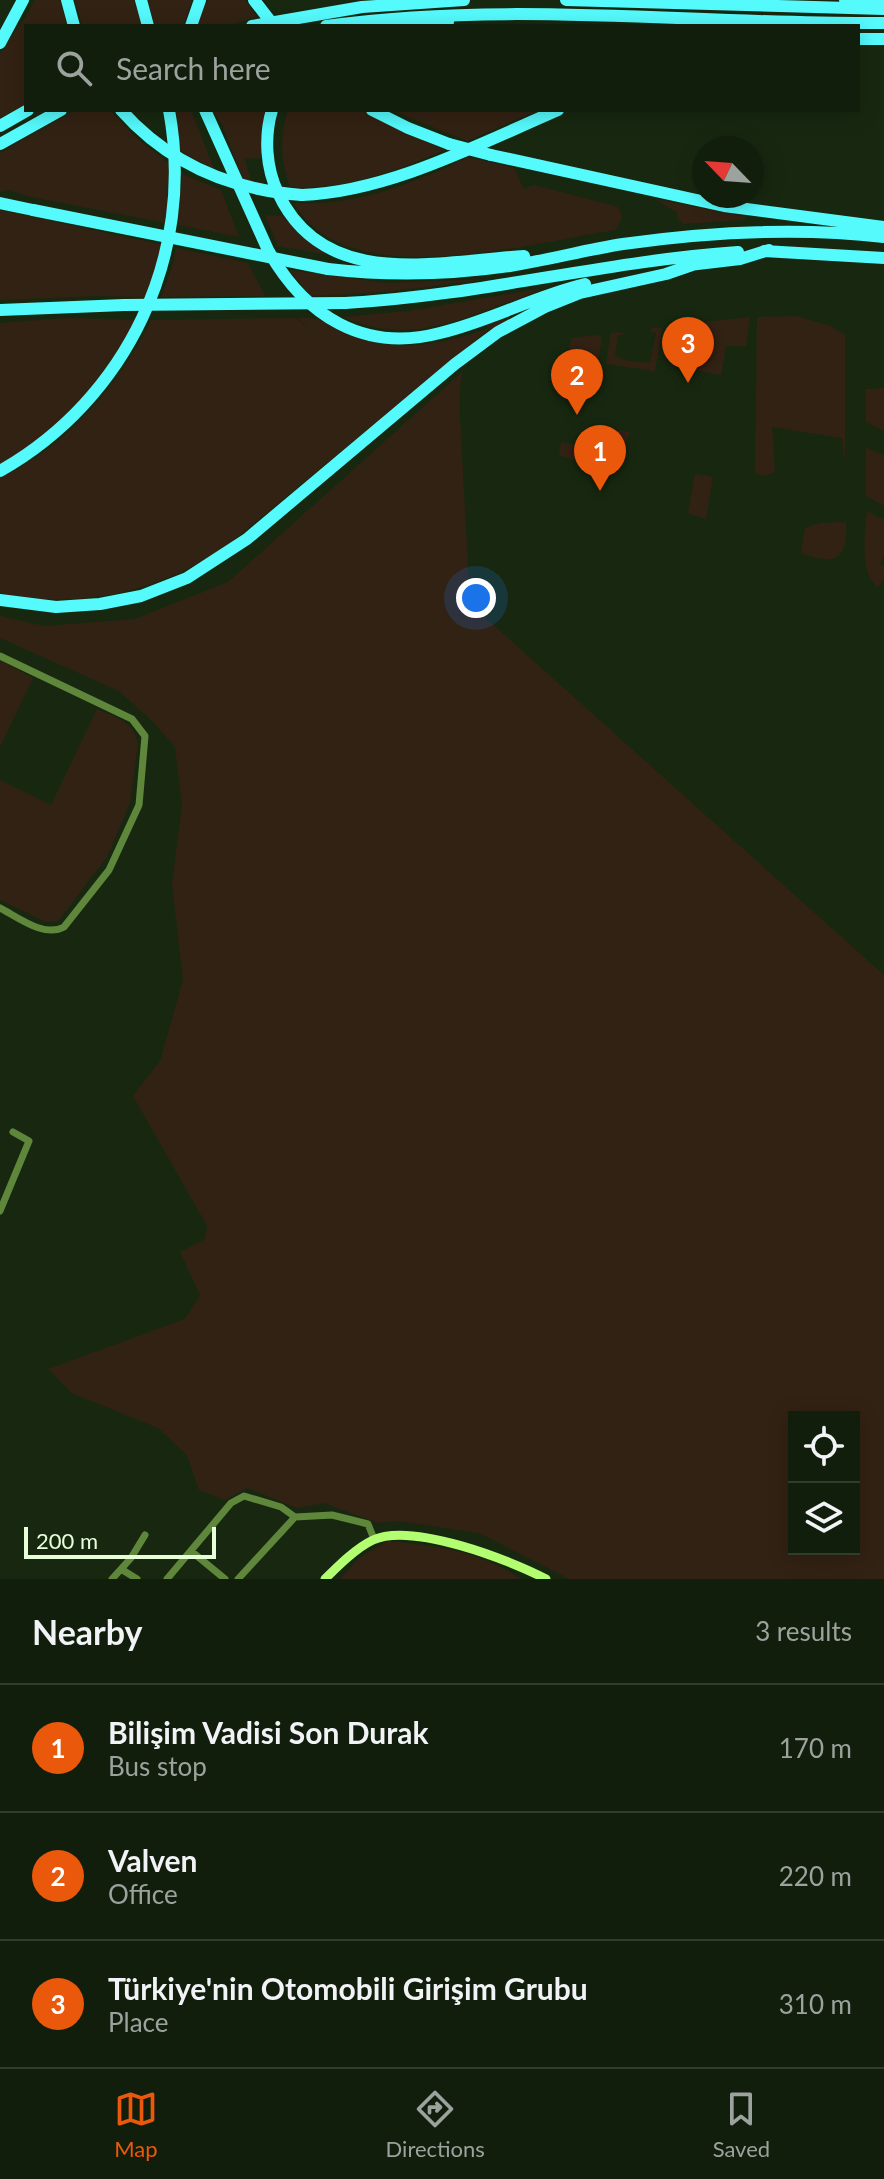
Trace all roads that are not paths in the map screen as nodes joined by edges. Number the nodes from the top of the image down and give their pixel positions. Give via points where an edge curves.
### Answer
1 (67, 0) edge
2 (141, 0) edge
3 (200, 0) edge
4 (254, 0) edge
5 (464, 0) edge
6 (566, 0) edge
7 (845, 0) edge
8 (22, 2) edge
9 (884, 3) edge
10 (884, 9) edge
11 (476, 14) junction
12 (884, 23) edge
13 (73, 24) edge
14 (147, 24) edge
15 (192, 24) edge
16 (264, 24) edge
17 (272, 24) edge
18 (344, 24) edge
19 (424, 24) edge
20 (0, 34) edge
21 (860, 39) edge
22 (884, 39) edge
23 (0, 43) edge
24 (24, 112) edge
25 (57, 112) edge
26 (123, 112) edge
27 (169, 112) edge
28 (206, 112) edge
29 (272, 112) edge
30 (376, 112) edge
31 (553, 112) edge
32 (0, 126) edge
33 (0, 144) edge
34 (0, 203) edge
35 (884, 227) edge
36 (884, 237) edge
37 (769, 250) junction
38 (556, 256) junction
39 (884, 258) edge
40 (695, 264) junction
41 (0, 310) edge
42 (0, 471) edge
43 (2, 600) edge
44 (0, 656) edge
45 (0, 908) edge
46 (13, 1132) dead end
47 (0, 1211) edge
48 (295, 1517) junction
49 (145, 1535) dead end
50 (374, 1539) junction
51 (191, 1551) junction
52 (121, 1569) junction
53 (112, 1579) edge
54 (137, 1579) edge
55 (167, 1579) edge
56 (225, 1579) edge
57 (238, 1579) edge
58 (325, 1579) edge
59 (546, 1579) edge

1 - 13 highway
2 - 14 highway
3 - 15 highway
4 - 17 highway, bridge
5 - 16 highway via 362,7
6 - 10 highway
7 - 9 highway
8 - 20 highway
8 - 23 highway
11 - 12 highway
11 - 18 highway
11 - 19 highway
21 - 22 highway
24 - 32 highway
25 - 33 highway
26 - 31 highway, bridge via 156,143 196,169 252,189 302,195 343,192 389,180
27 - 42 highway via 173,210 163,266 142,321 82,410
28 - 40 highway via 287,281 310,307 353,330 379,337 425,337 578,286
29 - 38 highway via 267,157 282,202 307,233 337,252 408,265
30 - 35 highway, bridge via 449,144 491,155 724,206
34 - 38 highway, bridge via 328,269 444,273
36 - 38 highway via 733,233
37 - 39 highway
37 - 40 highway
37 - 41 highway, bridge via 671,257 440,295 345,303
40 - 43 highway via 588,291 490,337 247,539 187,578 141,596 100,604 56,607
44 - 45 street via 132,719 145,736 139,805 109,870 64,927 44,930
46 - 47 street via 29,1141
48 - 50 street via 332,1515 368,1524
48 - 51 street via 244,1496 231,1503
48 - 57 street
49 - 52 street
50 - 58 main road
50 - 59 main road via 420,1538 478,1549
51 - 55 street
51 - 56 street
52 - 53 street
52 - 54 street

